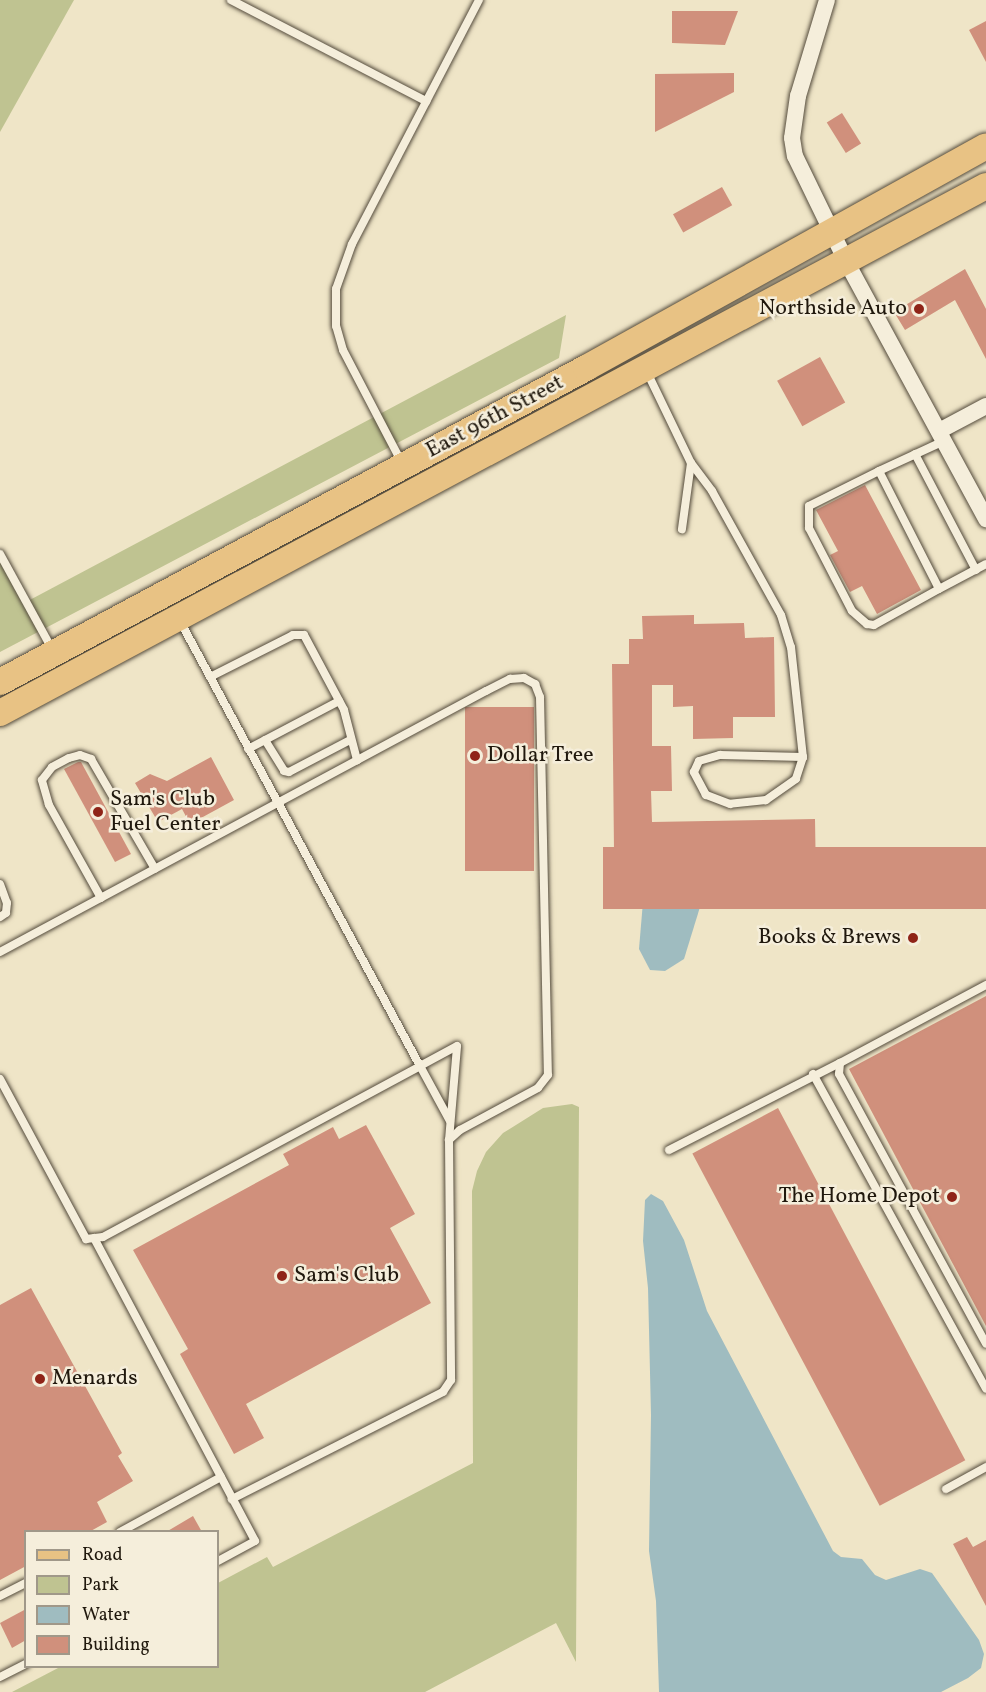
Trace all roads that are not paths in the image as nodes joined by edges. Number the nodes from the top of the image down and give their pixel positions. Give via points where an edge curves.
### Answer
1 (231, 0) edge
2 (479, 0) edge
3 (827, 0) edge
4 (426, 100) junction
5 (986, 146) edge
6 (986, 186) edge
7 (831, 229) junction
8 (846, 261) junction
9 (711, 301) junction
10 (645, 369) junction
11 (986, 406) edge
12 (942, 436) junction
13 (915, 454) junction
14 (691, 463) junction
15 (404, 466) junction
16 (879, 471) junction
17 (986, 519) edge
18 (682, 529) dead end
19 (0, 554) edge
20 (986, 564) edge
21 (276, 565) junction
22 (976, 570) junction
23 (939, 589) junction
24 (178, 618) junction
25 (54, 654) junction
26 (210, 677) junction
27 (0, 682) edge
28 (339, 700) junction
29 (0, 713) edge
30 (265, 740) junction
31 (350, 740) junction
32 (248, 749) junction
33 (803, 757) junction
34 (357, 760) junction
35 (277, 803) junction
36 (156, 869) junction
37 (0, 884) edge
38 (101, 898) junction
39 (0, 917) edge
40 (0, 952) edge
41 (986, 985) edge
42 (840, 1062) junction
43 (420, 1066) junction
44 (822, 1069) junction
45 (813, 1074) junction
46 (839, 1074) junction
47 (0, 1079) edge
48 (450, 1121) junction
49 (449, 1140) junction
50 (669, 1150) dead end
51 (94, 1238) junction
52 (986, 1344) edge
53 (986, 1389) edge
54 (986, 1467) edge
55 (221, 1477) junction
56 (946, 1489) dead end
57 (232, 1499) junction
58 (124, 1530) edge
59 (219, 1560) edge
60 (24, 1584) edge
61 (0, 1596) edge
62 (24, 1665) edge
63 (0, 1677) edge

1 - 4 lane
2 - 4 lane
3 - 7 street via 798,96 792,138 803,175
4 - 15 lane via 341,268 335,300 336,326 343,350
5 - 7 main road, East 96th Street
6 - 8 main road, East 96th Street
7 - 8 street
7 - 9 main road, East 96th Street
8 - 10 main road, East 96th Street
8 - 12 street
9 - 10 main road via 692,321 646,352
9 - 15 main road, East 96th Street
10 - 14 lane
10 - 21 main road, East 96th Street
11 - 12 street
12 - 13 lane
12 - 17 street
13 - 16 lane
13 - 22 lane
14 - 18 lane
14 - 33 lane via 712,491 781,615 791,647
15 - 21 main road via 408,477 401,486 324,528
15 - 25 main road, East 96th Street
16 - 23 lane
16 - 23 lane via 809,506 809,528 852,611 867,624 874,625
19 - 25 lane
20 - 22 lane
21 - 24 main road, East 96th Street
22 - 23 lane
24 - 26 lane
24 - 29 main road, East 96th Street
25 - 27 main road, East 96th Street
26 - 28 lane via 299,634 308,639
26 - 32 lane
28 - 30 lane
28 - 31 lane
30 - 31 lane via 284,771 289,772
30 - 32 lane
31 - 34 lane
32 - 35 lane
33 - 33 lane via 796,779 766,800 730,804 706,795 694,772 699,761 720,755
34 - 35 lane
34 - 49 lane via 510,679 524,678 535,684 540,697 548,1075 538,1088 460,1130
35 - 36 lane
35 - 43 lane
36 - 38 lane
36 - 38 lane via 91,759 80,755 60,763 42,780 49,805
37 - 39 lane via 7,903 6,913
38 - 40 lane
41 - 42 lane
42 - 44 lane
42 - 46 lane
43 - 48 lane
43 - 48 lane via 457,1046
43 - 51 lane
44 - 45 lane
44 - 46 lane
45 - 50 lane
45 - 53 lane
46 - 52 lane
47 - 51 lane via 86,1239
48 - 49 lane
49 - 57 lane via 451,1380 443,1392
51 - 55 lane
54 - 56 lane
55 - 57 lane
55 - 58 lane
57 - 59 lane via 255,1541
60 - 61 lane
62 - 63 lane

